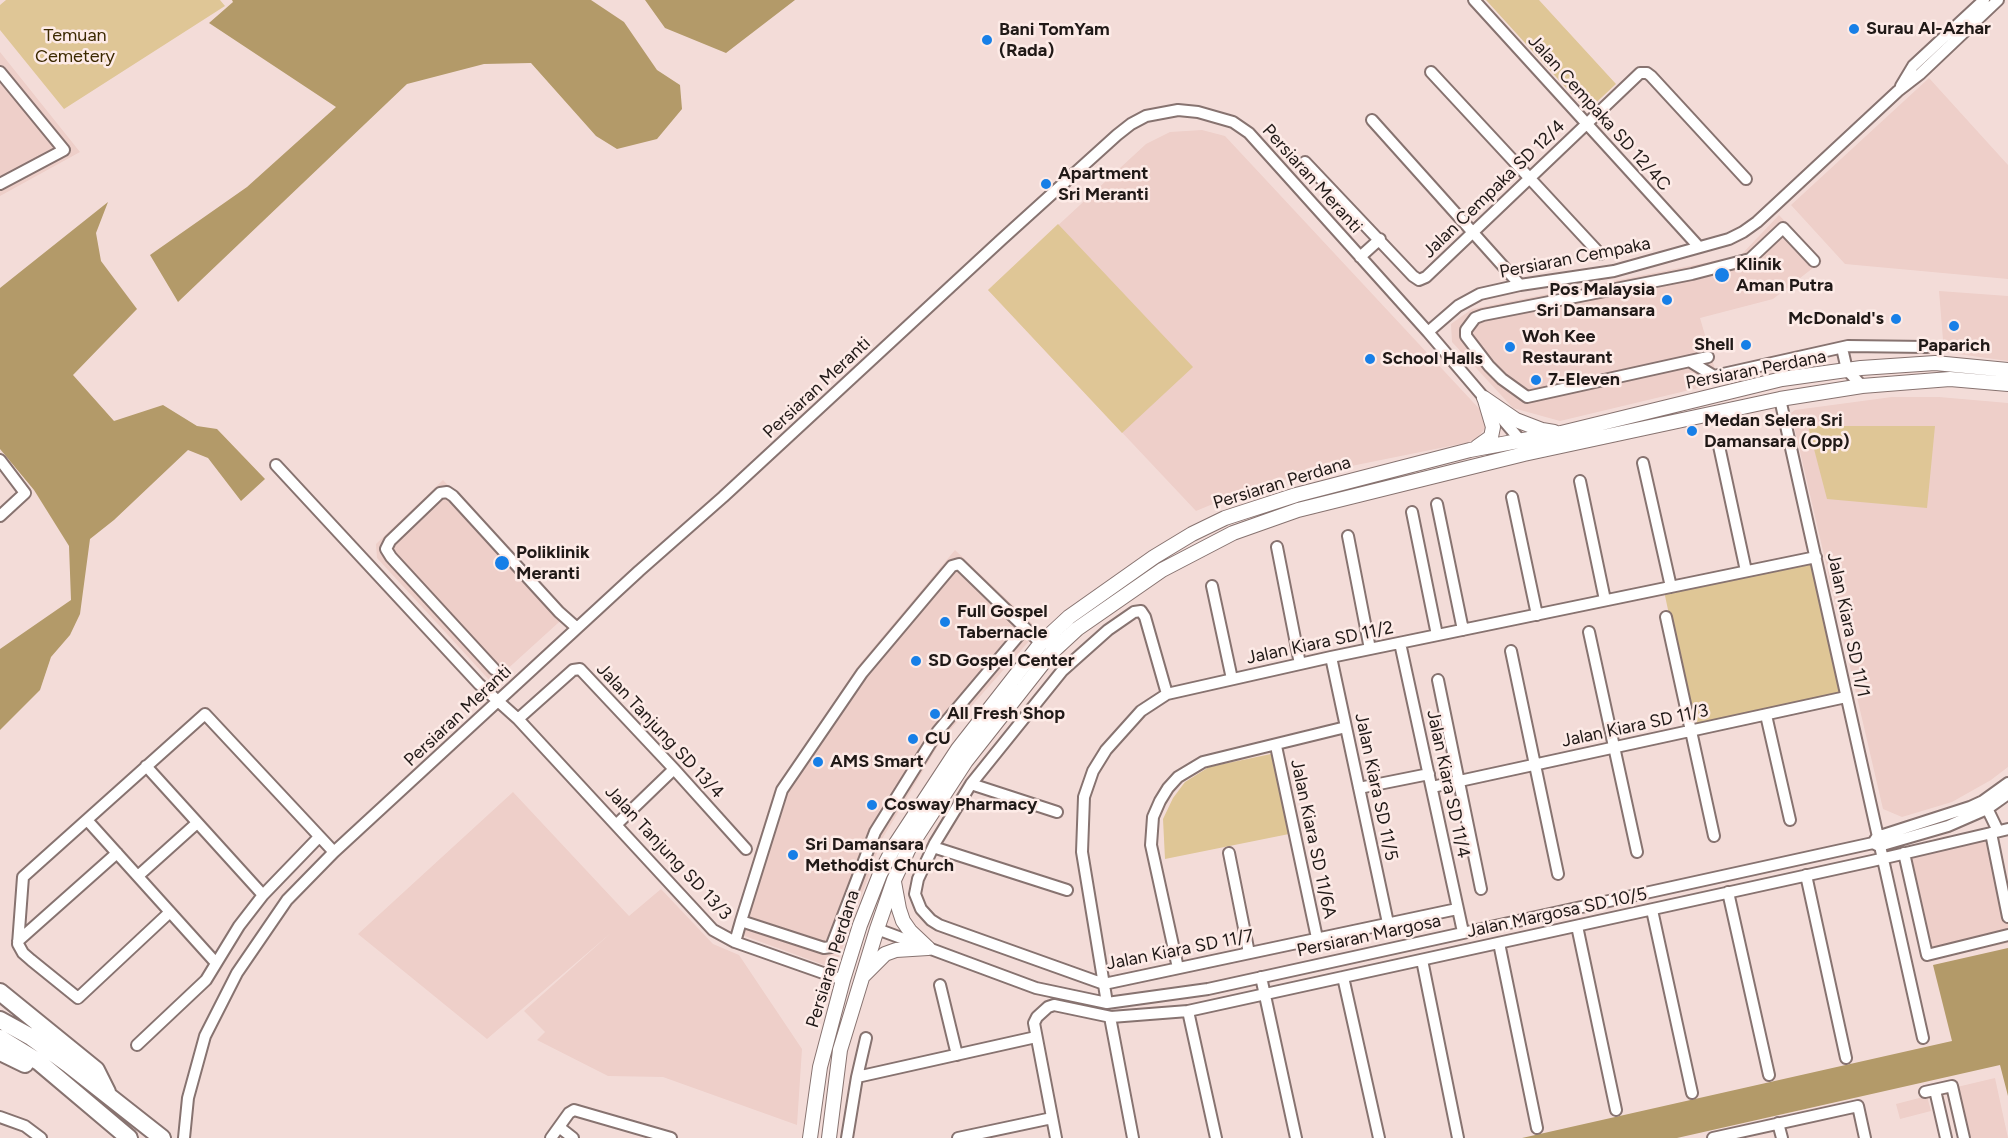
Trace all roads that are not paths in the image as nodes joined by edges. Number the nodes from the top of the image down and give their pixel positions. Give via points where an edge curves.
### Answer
1 (1474, 0) edge
2 (1984, 0) edge
3 (1998, 0) edge
4 (0, 72) edge
5 (1431, 72) dead end
6 (4, 85) edge
7 (1898, 91) junction
8 (1372, 120) dead end
9 (1586, 123) junction
10 (1305, 162) dead end
11 (1529, 179) junction
12 (1746, 179) dead end
13 (0, 184) edge
14 (1474, 232) junction
15 (1380, 239) junction
16 (1700, 247) junction
17 (1600, 254) dead end
18 (1359, 257) junction
19 (1814, 261) dead end
20 (1614, 271) junction
21 (1520, 285) junction
22 (1620, 288) junction
23 (1428, 332) junction
24 (1927, 347) dead end
25 (1842, 348) junction
26 (1708, 357) dead end
27 (1692, 362) junction
28 (1847, 370) junction
29 (2008, 370) edge
30 (2008, 384) edge
31 (1862, 386) junction
32 (1484, 398) junction
33 (1780, 399) junction
34 (1561, 433) junction
35 (1719, 446) dead end
36 (1522, 448) junction
37 (1470, 450) junction
38 (0, 460) edge
39 (1644, 463) dead end
40 (276, 465) dead end
41 (1580, 481) dead end
42 (1512, 497) dead end
43 (1437, 504) dead end
44 (1412, 512) dead end
45 (0, 516) edge
46 (1348, 536) dead end
47 (1277, 547) dead end
48 (1816, 557) junction
49 (1746, 571) junction
50 (1212, 586) dead end
51 (1671, 587) junction
52 (1605, 600) junction
53 (1536, 615) junction
54 (1666, 617) dead end
55 (577, 628) junction
56 (1025, 628) junction
57 (1463, 630) junction
58 (1589, 632) dead end
59 (1437, 635) junction
60 (1041, 643) junction
61 (1401, 643) junction
62 (1370, 649) junction
63 (1510, 651) dead end
64 (1331, 657) junction
65 (1300, 664) junction
66 (494, 669) dead end
67 (1232, 679) junction
68 (1438, 680) dead end
69 (1167, 694) junction
70 (1846, 697) junction
71 (499, 701) junction
72 (1766, 715) junction
73 (518, 719) junction
74 (1346, 727) junction
75 (1691, 731) junction
76 (1276, 746) junction
77 (1615, 748) junction
78 (1535, 765) junction
79 (146, 766) junction
80 (674, 769) junction
81 (1429, 774) junction
82 (1460, 782) junction
83 (2008, 783) edge
84 (971, 784) junction
85 (1359, 788) junction
86 (1432, 788) junction
87 (2008, 794) edge
88 (1985, 805) junction
89 (1057, 812) dead end
90 (87, 820) junction
91 (1790, 820) dead end
92 (197, 823) junction
93 (617, 824) junction
94 (1999, 831) edge
95 (319, 837) junction
96 (1714, 837) dead end
97 (1876, 842) junction
98 (933, 847) junction
99 (746, 849) dead end
100 (333, 852) junction
101 (1637, 852) dead end
102 (117, 853) junction
103 (1229, 853) dead end
104 (1904, 853) junction
105 (1883, 858) junction
106 (880, 874) junction
107 (1557, 874) dead end
108 (1806, 875) junction
109 (138, 876) junction
110 (894, 880) junction
111 (1481, 889) dead end
112 (1067, 890) dead end
113 (1728, 892) junction
114 (263, 894) junction
115 (1457, 909) junction
116 (1652, 910) junction
117 (170, 912) junction
118 (2008, 917) edge
119 (741, 921) junction
120 (1388, 923) junction
121 (1576, 926) junction
122 (877, 929) junction
123 (1463, 932) junction
124 (2008, 935) edge
125 (1317, 938) junction
126 (18, 941) junction
127 (735, 942) junction
128 (1499, 943) junction
129 (928, 948) junction
130 (1249, 953) junction
131 (1422, 960) junction
132 (216, 963) junction
133 (1178, 968) junction
134 (845, 975) junction
135 (1261, 977) junction
136 (1343, 977) junction
137 (861, 979) junction
138 (1104, 984) junction
139 (940, 985) dead end
140 (0, 992) edge
141 (1265, 994) junction
142 (1107, 1003) junction
143 (1188, 1011) junction
144 (1110, 1017) junction
145 (0, 1020) edge
146 (1036, 1037) junction
147 (0, 1038) edge
148 (866, 1038) dead end
149 (1923, 1038) dead end
150 (137, 1045) dead end
151 (0, 1052) edge
152 (957, 1054) junction
153 (1846, 1058) dead end
154 (1769, 1076) dead end
155 (857, 1077) junction
156 (68, 1086) junction
157 (1692, 1093) dead end
158 (109, 1095) junction
159 (1616, 1110) dead end
160 (0, 1117) edge
161 (1052, 1118) junction
162 (1778, 1124) junction
163 (559, 1127) junction
164 (1537, 1128) dead end
165 (30, 1134) edge
166 (41, 1138) edge
167 (129, 1138) edge
168 (162, 1138) edge
169 (184, 1138) edge
170 (551, 1138) edge
171 (573, 1138) edge
172 (671, 1138) edge
173 (810, 1138) edge
174 (829, 1138) edge
175 (847, 1138) edge
176 (958, 1138) edge
177 (1056, 1138) edge
178 (1133, 1138) edge
179 (1216, 1138) edge
180 (1296, 1138) edge
181 (1378, 1138) edge
182 (1458, 1138) edge
183 (1713, 1138) edge
184 (1782, 1138) edge
185 (1865, 1138) edge
186 (1946, 1138) edge
187 (1964, 1138) edge

1 - 9 street, Jalan Cempaka SD 12/4C
2 - 7 street via 1913,66
3 - 7 street
4 - 6 street
5 - 11 street
6 - 13 street via 64,150
7 - 16 street, Persiaran Cempaka via 1757,222 1729,239
8 - 14 street
9 - 11 street, Jalan Cempaka SD 12/4
9 - 12 street, Jalan Cempaka SD 12/4 via 1643,72
9 - 16 street, Jalan Cempaka SD 12/4C
10 - 15 street
11 - 14 street, Jalan Cempaka SD 12/4
11 - 17 street
14 - 15 street, Jalan Cempaka SD 12/4 via 1419,280
14 - 21 street
15 - 18 street
16 - 20 street, Persiaran Cempaka
18 - 23 street, Persiaran Meranti
18 - 55 street, Persiaran Meranti via 1249,132 1233,122 1198,112 1178,110 1146,116 1117,135
19 - 22 street via 1784,228 1750,260
20 - 21 street, Persiaran Cempaka
20 - 22 street
21 - 23 street, Persiaran Cempaka via 1467,300
22 - 27 street via 1483,315 1469,324 1466,336 1489,366 1527,397
23 - 32 street, Persiaran Meranti
24 - 25 street
25 - 27 street via 1714,376
25 - 28 street
26 - 27 street
28 - 29 main road, Persiaran Perdana via 1935,363
28 - 31 street
28 - 34 main road, Persiaran Perdana via 1782,379
30 - 31 main road, Persiaran Perdana via 1950,378
31 - 33 main road, Persiaran Perdana
32 - 34 main road via 1522,423
32 - 36 street, Persiaran Meranti
32 - 37 main road via 1493,427 1491,437
33 - 36 main road, Persiaran Perdana
33 - 48 street, Jalan Kiara SD 11/1
34 - 36 main road, Persiaran Perdana
35 - 49 street
36 - 37 main road, Persiaran Perdana
36 - 110 main road, Persiaran Perdana via 1298,510 1233,533 1162,570 1077,629 1051,653 966,761 908,850
37 - 60 main road, Persiaran Perdana via 1296,495 1225,518 1154,557 1069,617
38 - 45 street via 25,493
39 - 51 street
40 - 71 street, Jalan Tanjung SD 13/3
41 - 52 street
42 - 53 street
43 - 57 street
44 - 59 street
46 - 62 street
47 - 65 street
48 - 49 street, Jalan Kiara SD 11/2
48 - 70 street, Jalan Kiara SD 11/1
49 - 51 street, Jalan Kiara SD 11/2
50 - 67 street
51 - 52 street, Jalan Kiara SD 11/2
52 - 53 street, Jalan Kiara SD 11/2
53 - 57 street, Jalan Kiara SD 11/2
54 - 75 street
55 - 66 street via 453,496 440,493 386,549
55 - 71 street, Persiaran Meranti
56 - 60 street
56 - 119 street via 938,731 875,832 831,947
56 - 119 street via 961,566 952,566 862,673 782,790
57 - 59 street, Jalan Kiara SD 11/2
58 - 77 street
59 - 61 street, Jalan Kiara SD 11/2
60 - 106 main road, Persiaran Perdana via 958,749
61 - 62 street, Jalan Kiara SD 11/2
61 - 81 street, Jalan Kiara SD 11/4
62 - 64 street, Jalan Kiara SD 11/2
63 - 78 street
64 - 65 street, Jalan Kiara SD 11/2
64 - 74 street, Jalan Kiara SD 11/5
65 - 67 street, Jalan Kiara SD 11/2
67 - 69 street, Jalan Kiara SD 11/2
68 - 82 street
69 - 84 street via 1145,617 1141,611 1134,612 1062,671
69 - 138 street, Jalan Kiara SD 11/2 via 1142,711 1106,750 1084,797 1082,852
70 - 72 street, Jalan Kiara SD 11/3
70 - 97 street, Jalan Kiara SD 11/1
71 - 73 street, Jalan Tanjung SD 13/3
71 - 100 street, Persiaran Meranti
72 - 75 street, Jalan Kiara SD 11/3
72 - 91 street
73 - 80 street, Jalan Tanjung SD 13/4 via 573,670 580,669
73 - 93 street, Jalan Tanjung SD 13/3
74 - 76 street
74 - 85 street, Jalan Kiara SD 11/5
75 - 77 street, Jalan Kiara SD 11/3
75 - 96 street
76 - 125 street, Jalan Kiara SD 11/6A
76 - 133 street via 1195,765 1178,777 1160,801 1153,817 1151,845
77 - 78 street, Jalan Kiara SD 11/3
77 - 101 street
78 - 82 street, Jalan Kiara SD 11/3
78 - 107 street
79 - 90 street
79 - 92 street
79 - 95 street via 205,714
80 - 93 street
80 - 99 street, Jalan Tanjung SD 13/4
81 - 85 street
81 - 86 street, Jalan Kiara SD 11/4
82 - 86 street, Jalan Kiara SD 11/3
82 - 111 street
83 - 88 street, Persiaran Margosa
84 - 89 street
84 - 98 street
85 - 120 street, Jalan Kiara SD 11/5
86 - 115 street, Jalan Kiara SD 11/4
87 - 88 street, Persiaran Margosa
88 - 94 street
88 - 97 street, Persiaran Margosa
90 - 102 street
90 - 126 street via 23,877
92 - 109 street
92 - 114 street
93 - 127 street, Jalan Tanjung SD 13/3 via 707,924
94 - 104 street, Jalan Margosa SD 10/5
94 - 118 street
95 - 100 street
95 - 114 street
97 - 105 street, Jalan Kiara SD 11/1
97 - 123 street, Persiaran Margosa
98 - 112 street
98 - 138 street, Jalan Kiara SD 11/7 via 915,894 931,920
100 - 169 street, Persiaran Meranti via 287,900 237,973 205,1036 188,1098
102 - 109 street
102 - 126 street
103 - 130 street
104 - 105 street, Jalan Margosa SD 10/5
104 - 124 street via 1928,955
105 - 108 street, Jalan Margosa SD 10/5
105 - 149 street, Jalan Kiara SD 11/1
106 - 122 main road via 871,915
106 - 134 main road, Persiaran Perdana
108 - 113 street, Jalan Margosa SD 10/5
108 - 153 street
109 - 117 street
110 - 122 main road, Persiaran Perdana
110 - 129 main road via 903,921
113 - 116 street, Jalan Margosa SD 10/5
113 - 154 street
114 - 132 street
115 - 120 street, Jalan Kiara SD 11/7
115 - 123 street, Jalan Kiara SD 11/4
116 - 121 street, Jalan Margosa SD 10/5
116 - 157 street
117 - 126 street via 78,998 23,953
117 - 132 street
119 - 127 street
120 - 125 street, Jalan Kiara SD 11/7
121 - 128 street, Jalan Margosa SD 10/5
121 - 159 street
122 - 129 street, Persiaran Margosa
122 - 134 main road via 866,935
122 - 137 main road, Persiaran Perdana
123 - 135 street, Persiaran Margosa
125 - 130 street, Jalan Kiara SD 11/7
127 - 134 street, Jalan Tanjung SD 13/3
128 - 131 street, Jalan Margosa SD 10/5
128 - 164 street
129 - 137 main road via 885,954
129 - 142 street, Persiaran Margosa via 1036,988
130 - 133 street, Jalan Kiara SD 11/7
131 - 136 street, Jalan Margosa SD 10/5
131 - 182 street
132 - 150 street via 206,980
133 - 138 street, Jalan Kiara SD 11/7
134 - 173 main road, Persiaran Perdana via 822,1057
135 - 141 street
135 - 142 street, Persiaran Margosa via 1208,989
136 - 141 street, Jalan Margosa SD 10/5
136 - 181 street
137 - 174 main road, Persiaran Perdana via 840,1050
138 - 142 street, Jalan Kiara SD 11/2
139 - 152 street
140 - 158 highway via 96,1070
141 - 143 street, Jalan Margosa SD 10/5
141 - 180 street
143 - 144 street, Jalan Margosa SD 10/5
143 - 179 street
144 - 146 street, Jalan Margosa SD 10/5 via 1054,1005 1041,1011 1034,1023
144 - 178 street
145 - 158 highway via 31,1037
146 - 152 street
146 - 161 street
147 - 156 highway
148 - 155 street
151 - 156 highway
152 - 155 street
155 - 175 street
156 - 167 highway
158 - 168 highway
160 - 165 street
161 - 176 street
161 - 177 street
162 - 183 street
162 - 184 street
162 - 185 street via 1858,1106
163 - 170 street
163 - 171 street
163 - 172 street via 574,1110
165 - 166 street
186 - 187 street via 1930,1091 1952,1086

